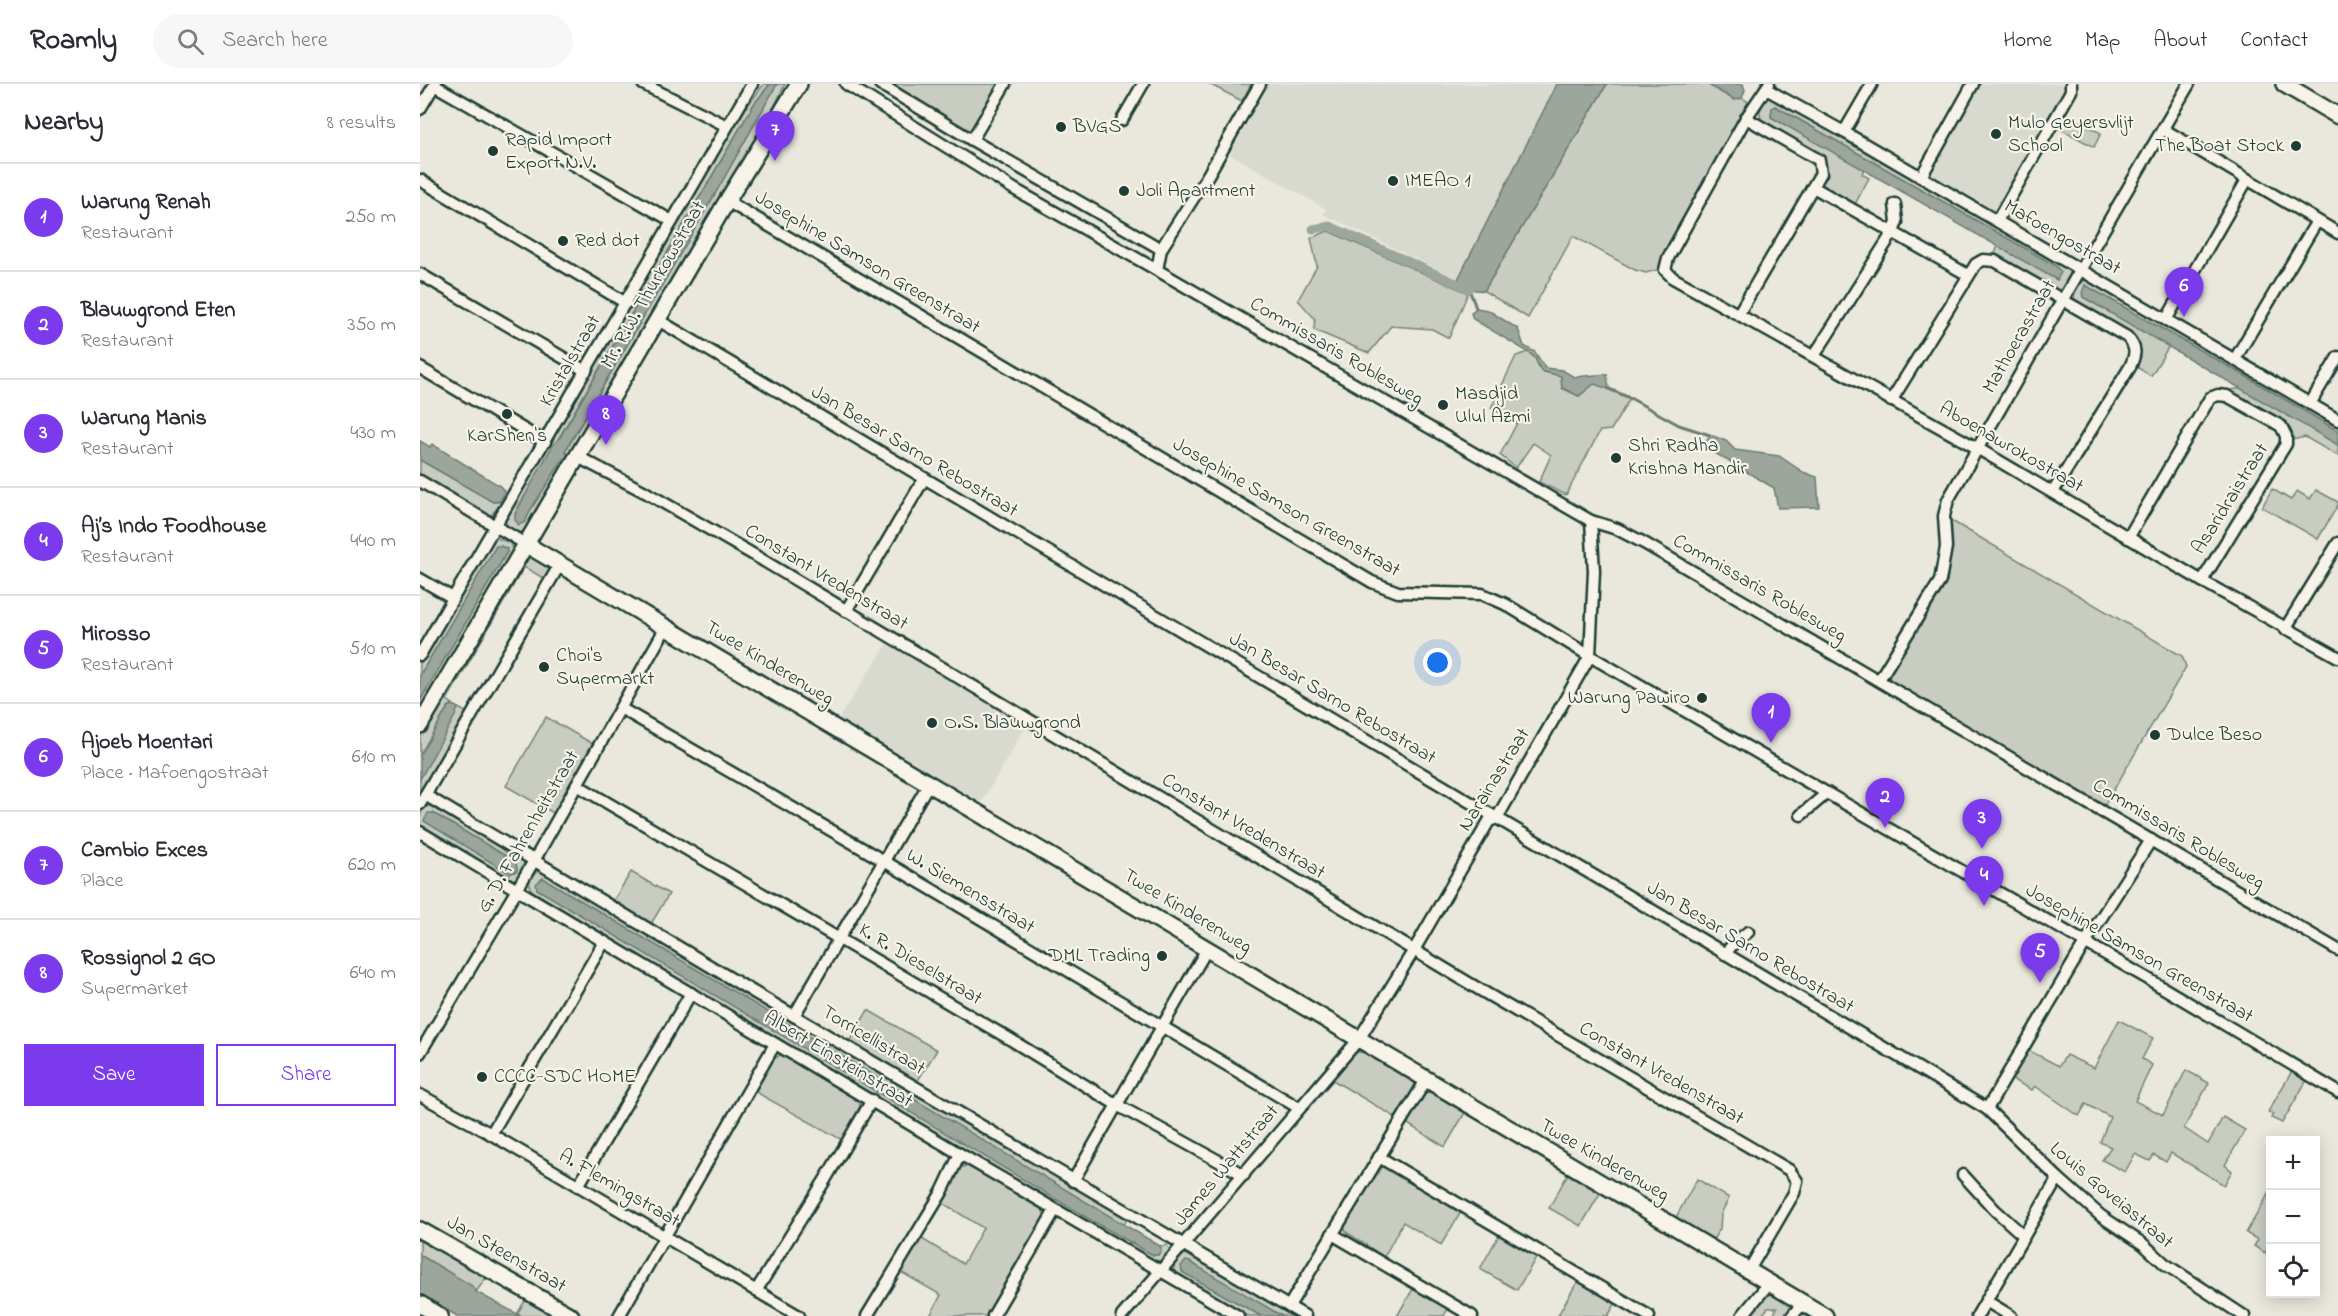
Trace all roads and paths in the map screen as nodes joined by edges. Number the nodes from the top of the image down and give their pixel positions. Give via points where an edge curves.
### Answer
1 (643, 84) edge
2 (752, 84) edge
3 (799, 84) edge
4 (846, 84) edge
5 (880, 84) edge
6 (1005, 84) edge
7 (1143, 84) edge
8 (1260, 84) edge
9 (1872, 84) edge
10 (1973, 84) edge
11 (2071, 84) edge
12 (2189, 84) edge
13 (2284, 84) edge
14 (434, 85) edge
15 (1768, 87) edge
16 (420, 110) edge
17 (2338, 116) edge
18 (1746, 118) junction
19 (1122, 120) dead end
20 (727, 126) junction
21 (2163, 129) junction
22 (1844, 132) junction
23 (972, 140) junction
24 (1921, 177) junction
25 (420, 180) edge
26 (2247, 180) junction
27 (1813, 187) junction
28 (727, 201) junction
29 (1895, 204) dead end
30 (672, 221) junction
31 (1997, 221) junction
32 (2317, 221) junction
33 (1893, 232) junction
34 (2338, 233) edge
35 (1161, 249) junction
36 (2080, 269) junction
37 (1157, 270) junction
38 (420, 274) edge
39 (1968, 275) junction
40 (2062, 301) junction
41 (626, 303) junction
42 (1738, 313) junction
43 (658, 320) junction
44 (2166, 320) junction
45 (1814, 356) junction
46 (2338, 357) edge
47 (2235, 359) junction
48 (420, 368) edge
49 (586, 371) junction
50 (1891, 401) junction
51 (2310, 404) junction
52 (2338, 420) edge
53 (545, 442) junction
54 (1977, 448) junction
55 (578, 457) junction
56 (924, 479) junction
57 (420, 481) edge
58 (2053, 492) junction
59 (1591, 521) junction
60 (495, 524) junction
61 (2128, 538) junction
62 (2338, 543) edge
63 (527, 545) junction
64 (560, 564) junction
65 (420, 579) edge
66 (2202, 581) junction
67 (453, 598) junction
68 (846, 611) junction
69 (666, 627) junction
70 (2285, 629) junction
71 (420, 655) edge
72 (1590, 656) junction
73 (2338, 657) edge
74 (1879, 680) junction
75 (622, 709) junction
76 (420, 725) edge
77 (929, 783) junction
78 (578, 785) junction
79 (1827, 793) junction
80 (423, 799) edge
81 (1801, 815) dead end
82 (1497, 818) junction
83 (420, 832) edge
84 (2151, 840) junction
85 (535, 859) junction
86 (884, 861) junction
87 (517, 889) junction
88 (1748, 932) dead end
89 (838, 938) junction
90 (604, 942) junction
91 (2085, 943) junction
92 (1207, 949) junction
93 (1414, 950) junction
94 (2338, 950) edge
95 (1725, 954) junction
96 (691, 993) junction
97 (794, 1016) junction
98 (1163, 1028) junction
99 (1359, 1040) junction
100 (775, 1044) junction
101 (420, 1053) edge
102 (1426, 1080) junction
103 (2338, 1092) edge
104 (420, 1095) edge
105 (872, 1100) junction
106 (1117, 1106) junction
107 (1299, 1108) junction
108 (1987, 1109) junction
109 (491, 1134) junction
110 (960, 1154) junction
111 (1378, 1157) junction
112 (1963, 1174) dead end
113 (1244, 1175) junction
114 (2058, 1178) junction
115 (1073, 1180) junction
116 (578, 1186) junction
117 (1055, 1210) junction
118 (420, 1230) edge
119 (1332, 1234) junction
120 (663, 1236) junction
121 (2024, 1236) junction
122 (1183, 1245) junction
123 (1749, 1270) junction
124 (1162, 1271) junction
125 (1770, 1282) junction
126 (756, 1291) junction
127 (1986, 1301) junction
128 (1803, 1303) junction
129 (420, 1304) edge
130 (1289, 1306) junction
131 (2240, 1315) edge
132 (440, 1316) edge
133 (571, 1316) edge
134 (619, 1316) edge
135 (799, 1316) edge
136 (867, 1316) edge
137 (993, 1316) edge
138 (1122, 1316) edge
139 (1238, 1316) edge
140 (1305, 1316) edge
141 (1472, 1316) edge
142 (1649, 1316) edge
143 (1742, 1316) edge
144 (1792, 1316) edge
145 (1826, 1316) edge
146 (1977, 1316) edge
147 (2011, 1316) edge

1 - 20 street
2 - 20 street, Kristalstraat
3 - 28 street, Mr. R.W. Thurkowstraat
4 - 37 street, Commissaris Roblesweg via 1014,189
5 - 23 street
6 - 23 street
7 - 19 street
8 - 35 street
9 - 22 street
10 - 24 street
11 - 31 street via 2071,91
12 - 21 street, Mathoerastraat
13 - 17 street
14 - 16 street
14 - 30 street
15 - 18 street
15 - 22 street, Mafoengostraat
18 - 27 street via 1819,160 1821,173
18 - 42 street, Aboenawrokostraat via 1665,270
20 - 30 street, Kristalstraat
21 - 26 street
21 - 36 street, Mathoerastraat
22 - 24 street, Mafoengostraat
23 - 35 street
24 - 31 street, Mafoengostraat
25 - 41 street
26 - 32 street
26 - 44 street
27 - 33 street
27 - 42 street
28 - 43 street, Mr. R.W. Thurkowstraat
28 - 72 street, Josephine Samson Greenstraat via 1372,582 1398,592 1482,594
29 - 33 street via 1897,222
30 - 41 street, Kristalstraat
31 - 36 street, Mafoengostraat
32 - 34 street
32 - 47 street
33 - 39 street
33 - 45 street
35 - 37 street
36 - 40 street, Mathoerastraat
36 - 44 street, Mafoengostraat
37 - 59 street, Commissaris Roblesweg
38 - 49 street
39 - 40 street via 1983,260 1995,261
39 - 50 street
40 - 54 street, Mathoerastraat
40 - 58 street via 2127,337 2135,346 2135,355
41 - 49 street, Kristalstraat
42 - 45 street, Aboenawrokostraat
43 - 55 street, Mr. R.W. Thurkowstraat
43 - 56 street, Jan Besar Sarno Rebostraat
44 - 47 street, Mafoengostraat
45 - 50 street, Aboenawrokostraat
46 - 51 street
47 - 51 street, Mafoengostraat
48 - 53 street
49 - 53 street, Kristalstraat
50 - 54 street, Aboenawrokostraat
51 - 52 street, Mafoengostraat
53 - 60 street, Kristalstraat
54 - 58 street, Aboenawrokostraat
54 - 74 street, Mathoerastraat via 1948,500 1940,581
55 - 63 street, Mr. R.W. Thurkowstraat
55 - 68 street, Constant Vredenstraat via 645,492
56 - 68 street
56 - 82 street, Jan Besar Sarno Rebostraat
57 - 60 street
58 - 61 street, Aboenawrokostraat
59 - 72 street, Narainastraat via 1594,571
59 - 74 street, Commissaris Roblesweg via 1644,543
60 - 63 street
60 - 67 street, Kristalstraat
61 - 66 street, Aboenawrokostraat
61 - 66 street, Asaridraistraat via 2210,398 2227,396 2281,426 2286,444
62 - 70 street
63 - 64 street, Twee Kinderenweg
63 - 76 street, Mr. R.W. Thurkowstraat
64 - 69 street, Twee Kinderenweg
64 - 80 street
65 - 67 street
66 - 70 street, Aboenawrokostraat
67 - 71 street, Kristalstraat
68 - 93 street, Constant Vredenstraat
69 - 75 street, G. D. Fahrenheitstraat
69 - 77 street, Twee Kinderenweg
70 - 73 street, Aboenawrokostraat
72 - 79 street, Josephine Samson Greenstraat
72 - 82 street, Narainastraat
74 - 84 street, Commissaris Roblesweg
75 - 78 street, G. D. Fahrenheitstraat
75 - 86 street, W. Siemensstraat
77 - 86 street
77 - 92 street, Twee Kinderenweg
78 - 85 street, G. D. Fahrenheitstraat
78 - 89 street, K. R. Dieselstraat
79 - 81 street
79 - 91 street, Josephine Samson Greenstraat
80 - 85 street, Torricellistraat
82 - 93 street, Narainastraat via 1489,821
82 - 95 street, Jan Besar Sarno Rebostraat
83 - 87 street, Albert Einsteinstraat
84 - 91 street
84 - 94 street, Commissaris Roblesweg
85 - 87 street, G. D. Fahrenheitstraat
85 - 97 street, Torricellistraat
86 - 89 street
86 - 98 street, W. Siemensstraat
87 - 90 street, Albert Einsteinstraat
87 - 101 street, G. D. Fahrenheitstraat
88 - 95 street
89 - 97 street
89 - 106 street, K. R. Dieselstraat
90 - 96 street, Albert Einsteinstraat
90 - 109 street
91 - 103 street, Josephine Samson Greenstraat
91 - 108 street
92 - 98 street
92 - 99 street, Twee Kinderenweg
93 - 99 street, Narainastraat
93 - 123 street, Constant Vredenstraat via 1789,1170 1797,1181 1794,1193
95 - 108 street, Jan Besar Sarno Rebostraat
96 - 100 street, Albert Einsteinstraat
96 - 116 street
97 - 115 street, Torricellistraat
98 - 106 street
98 - 107 street, W. Siemensstraat
99 - 102 street, Twee Kinderenweg
99 - 107 street, James Wattstraat
100 - 105 street, Albert Einsteinstraat
100 - 120 street
102 - 111 street
102 - 123 street, Twee Kinderenweg
104 - 109 street, A. Flemingstraat
105 - 110 street, Albert Einsteinstraat
105 - 126 street
106 - 113 street, K. R. Dieselstraat
106 - 115 street
107 - 113 street, James Wattstraat
108 - 114 street, Louis Goveiastraat
109 - 116 street, A. Flemingstraat
110 - 117 street, Albert Einsteinstraat
110 - 136 street via 942,1192
111 - 119 street
111 - 142 street
112 - 121 street
113 - 122 street, James Wattstraat
114 - 121 street
114 - 131 street, Louis Goveiastraat via 2101,1216
115 - 122 street, Torricellistraat
116 - 120 street, A. Flemingstraat
117 - 124 street, Albert Einsteinstraat
117 - 137 street
118 - 133 street, Jan Steenstraat
119 - 130 street
119 - 141 street
120 - 126 street, A. Flemingstraat
120 - 134 street
121 - 127 street
122 - 124 street, James Wattstraat
122 - 130 street, Torricellistraat
123 - 125 street, Twee Kinderenweg
124 - 138 street, James Wattstraat
124 - 139 street, Albert Einsteinstraat
125 - 128 street, Twee Kinderenweg
125 - 143 street
126 - 135 street, A. Flemingstraat
127 - 146 street
127 - 147 street
128 - 144 street
128 - 145 street, Twee Kinderenweg
129 - 132 street
130 - 140 street, Torricellistraat

